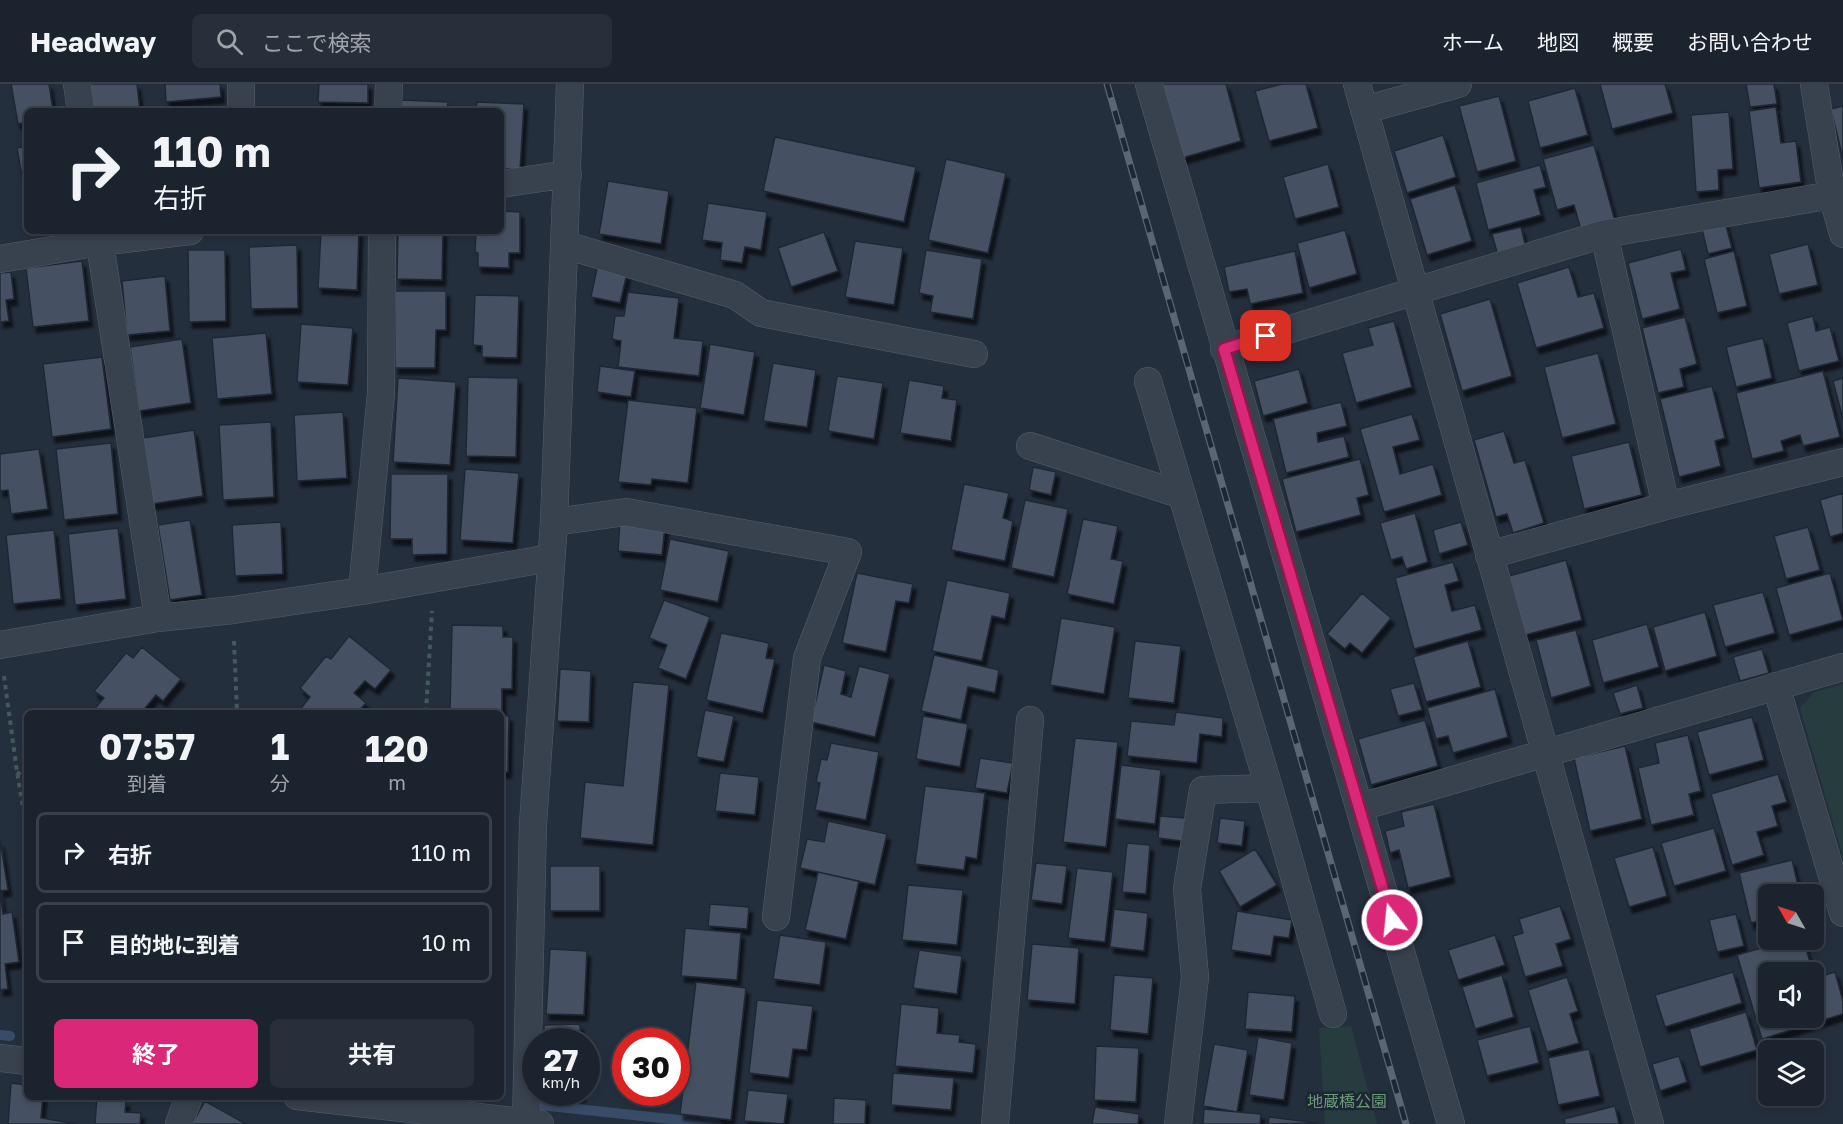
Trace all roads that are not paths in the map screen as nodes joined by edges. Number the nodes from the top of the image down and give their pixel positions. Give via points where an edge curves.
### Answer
1 (77, 84) edge
2 (241, 84) edge
3 (389, 84) edge
4 (570, 84) edge
5 (1149, 84) edge
6 (1357, 84) edge
7 (1458, 84) edge
8 (1814, 84) edge
9 (81, 108) edge
10 (241, 108) edge
11 (388, 108) edge
12 (1364, 110) junction
13 (568, 174) junction
14 (504, 184) edge
15 (1832, 195) junction
16 (144, 234) edge
17 (382, 234) edge
18 (1604, 234) junction
19 (1843, 234) edge
20 (99, 237) edge
21 (565, 245) junction
22 (0, 260) edge
23 (1414, 291) junction
24 (1224, 349) junction
25 (974, 354) dead end
26 (1149, 381) dead end
27 (1030, 447) dead end
28 (1843, 462) edge
29 (1182, 495) junction
30 (1666, 506) junction
31 (554, 522) junction
32 (1489, 555) junction
33 (550, 558) junction
34 (362, 591) junction
35 (158, 618) junction
36 (0, 645) edge
37 (1843, 667) edge
38 (1776, 686) junction
39 (1030, 720) dead end
40 (1546, 753) junction
41 (1269, 788) junction
42 (1360, 807) junction
43 (1843, 913) edge
44 (776, 917) dead end
45 (1333, 1014) dead end
46 (0, 1058) edge
47 (24, 1061) edge
48 (188, 1100) edge
49 (332, 1100) edge
50 (533, 1123) edge
51 (179, 1124) edge
52 (995, 1124) edge
53 (1178, 1124) edge
54 (1451, 1124) edge
55 (1650, 1124) edge

1 - 9 street
2 - 10 street
3 - 11 street
4 - 13 street
5 - 24 street
6 - 12 street
7 - 12 street
8 - 15 street
12 - 23 street
13 - 14 street
13 - 21 street
15 - 18 street
15 - 19 street
16 - 20 street
17 - 34 street via 381,393
18 - 23 street
18 - 30 street
20 - 22 street
20 - 35 street
21 - 25 street via 735,295 761,313
21 - 31 street
23 - 24 street
23 - 32 street
24 - 42 street
26 - 29 street
27 - 29 street
28 - 30 street
29 - 41 street
30 - 32 street
31 - 33 street
31 - 44 street via 626,512 848,552 807,658
32 - 40 street
33 - 34 street
33 - 50 street via 533,824
34 - 35 street
35 - 36 street
37 - 38 street
38 - 40 street
38 - 43 street
39 - 52 street
40 - 42 street
40 - 55 street
41 - 45 street
41 - 53 street via 1203,790 1187,889 1195,977
42 - 54 street
46 - 47 street
48 - 51 street
49 - 50 street

